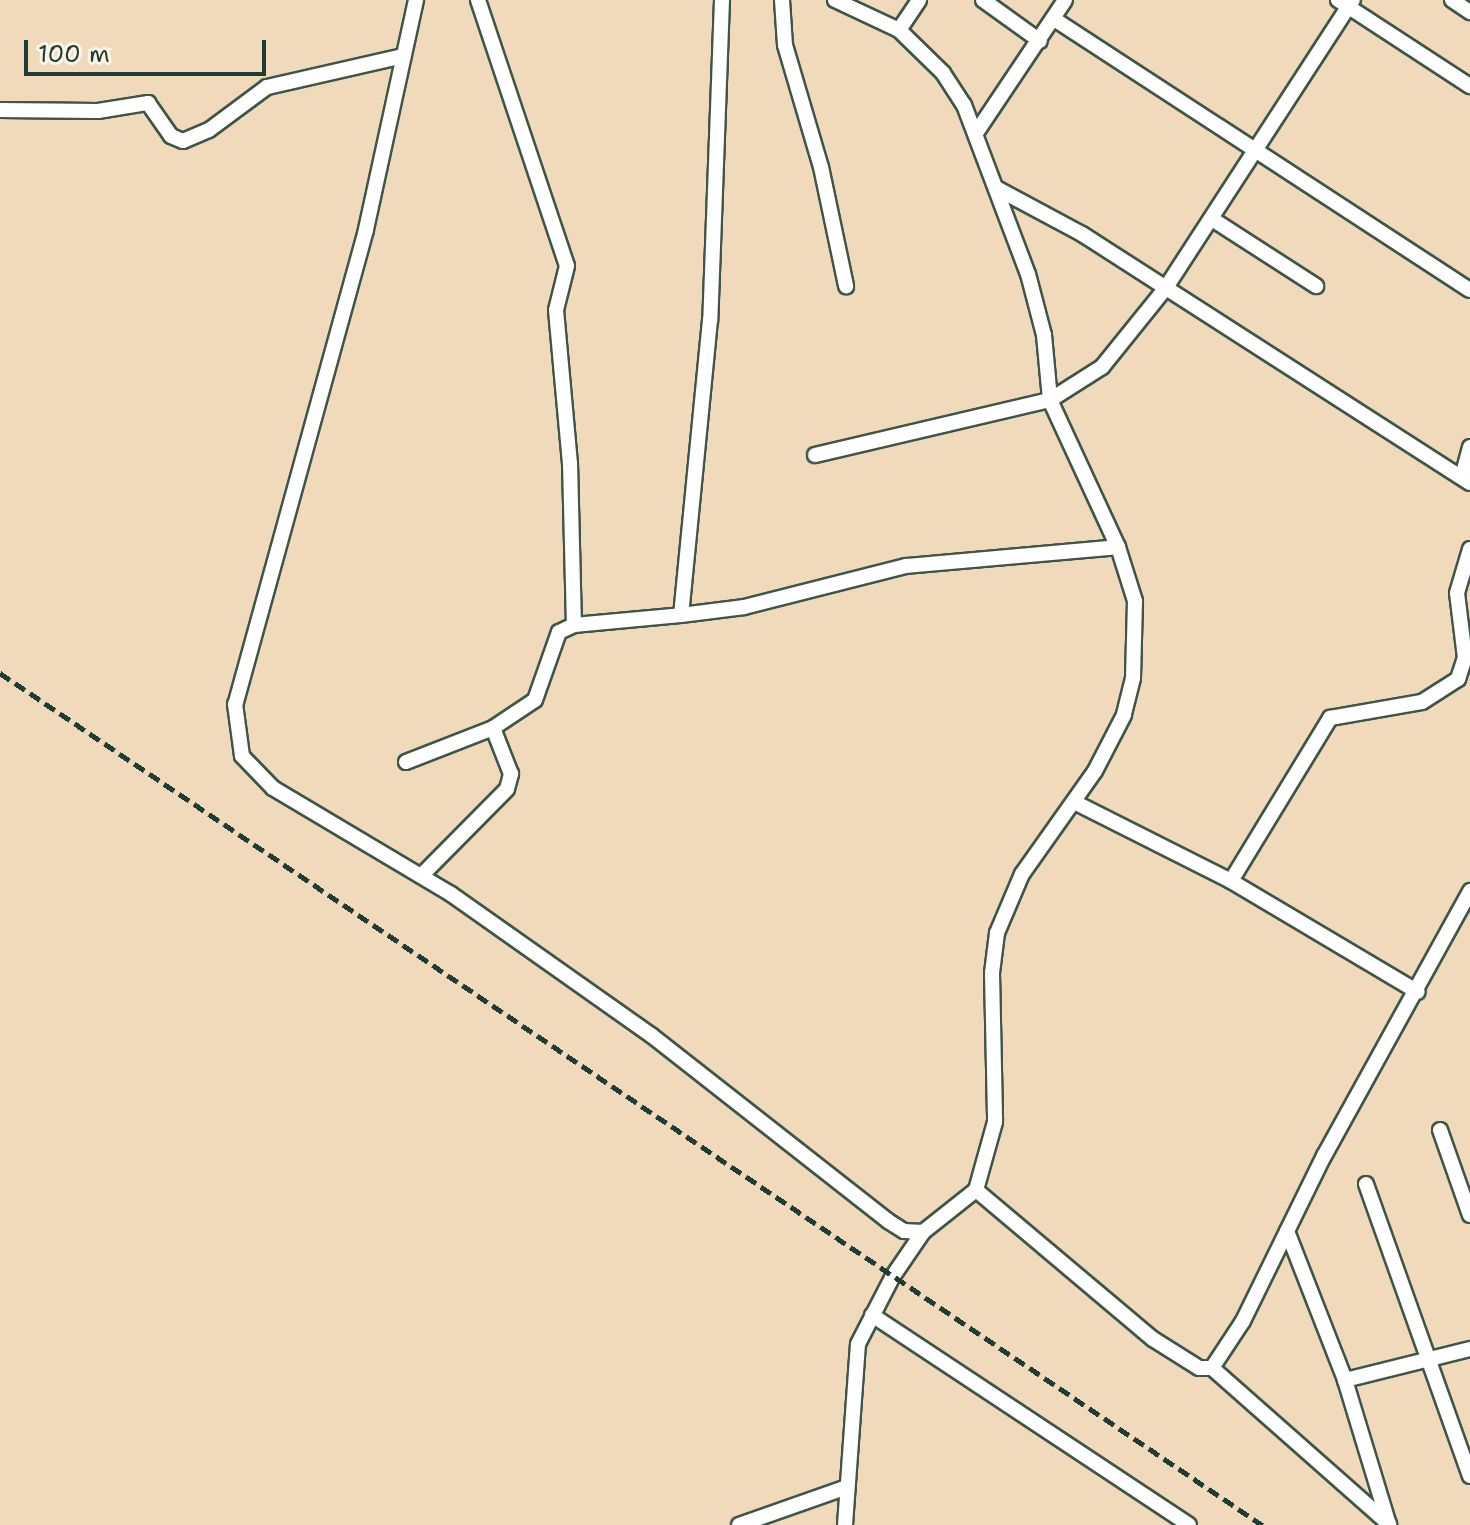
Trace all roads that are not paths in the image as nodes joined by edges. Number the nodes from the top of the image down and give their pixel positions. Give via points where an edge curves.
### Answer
1 (416, 0) edge
2 (478, 0) edge
3 (722, 0) edge
4 (782, 0) edge
5 (835, 0) edge
6 (919, 0) edge
7 (983, 0) edge
8 (1065, 0) edge
9 (1452, 0) edge
10 (1347, 2) edge
11 (1470, 12) edge
12 (1054, 19) junction
13 (899, 30) junction
14 (1040, 41) junction
15 (404, 56) junction
16 (1470, 86) edge
17 (0, 110) edge
18 (976, 133) junction
19 (1256, 148) junction
20 (998, 189) junction
21 (1212, 219) junction
22 (846, 286) dead end
23 (1316, 286) dead end
24 (1165, 289) junction
25 (1470, 290) edge
26 (1050, 400) junction
27 (1470, 447) edge
28 (815, 455) dead end
29 (1466, 480) edge
30 (1118, 547) junction
31 (1470, 549) edge
32 (681, 615) junction
33 (574, 625) junction
34 (493, 728) junction
35 (406, 762) dead end
36 (1074, 802) junction
37 (421, 876) junction
38 (1231, 881) junction
39 (1470, 891) edge
40 (1418, 992) junction
41 (1440, 1130) dead end
42 (1366, 1184) dead end
43 (976, 1190) junction
44 (1470, 1215) edge
45 (1287, 1231) junction
46 (923, 1232) junction
47 (872, 1315) junction
48 (1470, 1349) edge
49 (1429, 1359) junction
50 (1212, 1368) junction
51 (1345, 1380) junction
52 (1470, 1476) edge
53 (847, 1487) junction
54 (739, 1525) edge
55 (845, 1525) edge
56 (1189, 1525) edge
57 (1389, 1525) edge

1 - 15 street
2 - 33 street via 567,266 556,310 570,463
3 - 32 street via 710,320
4 - 22 street via 785,45 821,167
5 - 13 street
6 - 13 street
7 - 14 street
8 - 12 street
9 - 11 street
10 - 16 street
10 - 19 street
12 - 14 street
12 - 19 street
13 - 18 street via 954,86
14 - 18 street
15 - 17 street via 267,87 209,130 183,141 171,136 148,103 87,112
15 - 37 street via 366,230 244,668 234,726 242,756 257,777
18 - 20 street
19 - 21 street
19 - 25 street
20 - 24 street via 1082,234
20 - 26 street via 1041,320
21 - 23 street
21 - 24 street
24 - 26 street via 1102,367
24 - 29 street
26 - 28 street
26 - 30 street
27 - 29 street
30 - 32 street via 906,566 744,607
30 - 36 street via 1135,601 1133,678 1119,727
31 - 38 street via 1457,593 1465,658 1458,679 1422,702 1330,718
32 - 33 street
33 - 34 street via 559,632 530,707
34 - 35 street
34 - 37 street via 511,774 509,784
36 - 38 street
36 - 43 street via 1022,874 997,933 992,973 995,1122
37 - 46 street via 733,1095 799,1156 888,1221 904,1231
38 - 40 street
39 - 40 street
40 - 45 street
41 - 44 street
42 - 49 street
43 - 46 street
43 - 50 street via 1153,1339 1199,1368
45 - 50 street via 1243,1321
45 - 51 street
46 - 47 street
47 - 53 street via 854,1363
47 - 56 street
48 - 49 street
49 - 51 street
49 - 52 street
50 - 57 street
51 - 57 street
53 - 54 street
53 - 55 street

